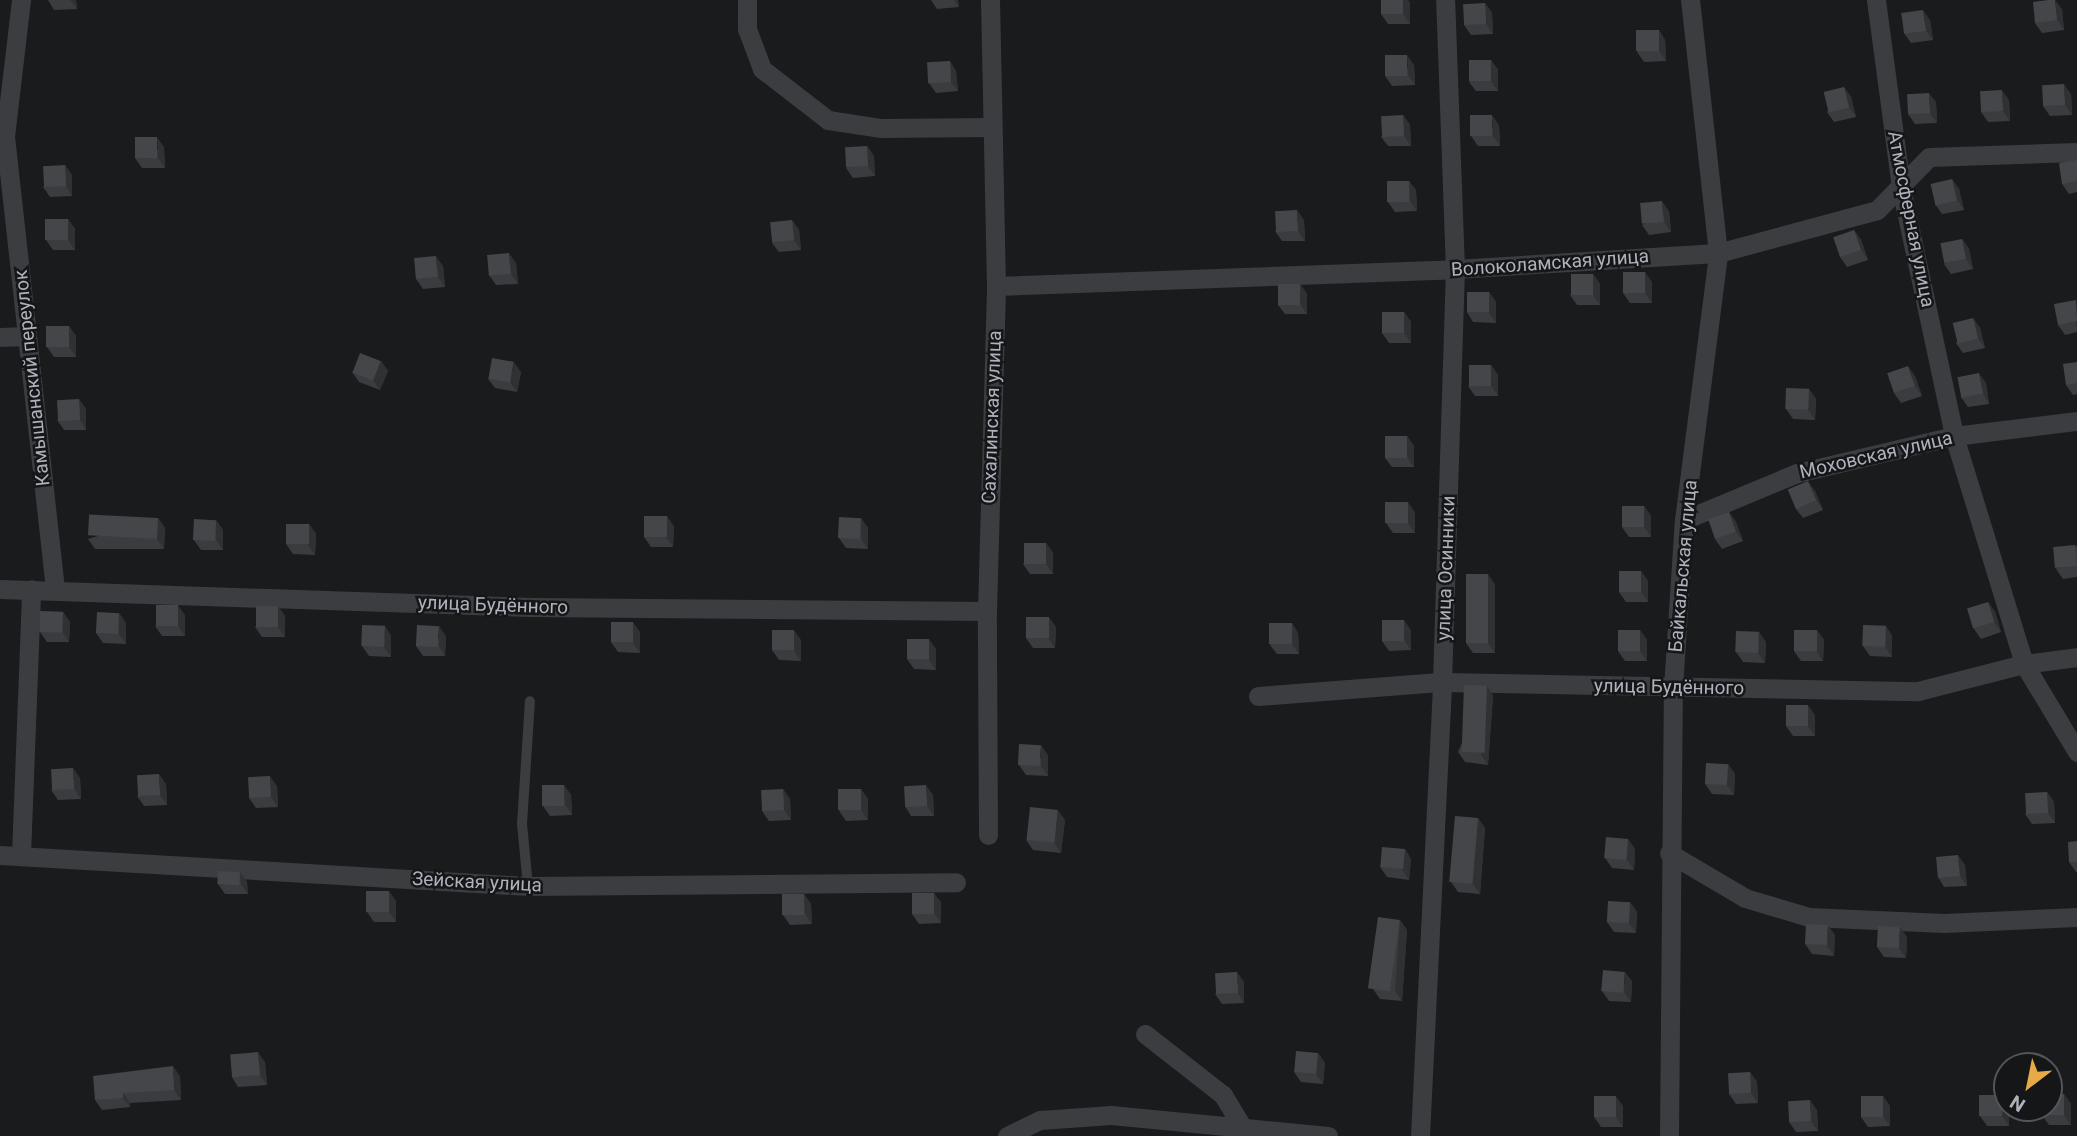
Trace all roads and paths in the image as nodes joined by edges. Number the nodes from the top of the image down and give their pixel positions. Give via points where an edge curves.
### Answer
1 (21, 0) edge
2 (747, 0) edge
3 (990, 0) edge
4 (1445, 0) edge
5 (1690, 0) edge
6 (1876, 0) edge
7 (992, 127) junction
8 (3, 135) edge
9 (2077, 152) edge
10 (1901, 188) junction
11 (1718, 253) junction
12 (1455, 269) junction
13 (996, 286) junction
14 (27, 336) junction
15 (0, 337) edge
16 (2077, 421) edge
17 (1954, 436) junction
18 (1684, 520) junction
19 (55, 588) junction
20 (0, 589) edge
21 (31, 589) junction
22 (987, 611) junction
23 (2077, 657) edge
24 (2024, 664) junction
25 (1442, 682) junction
26 (1673, 688) junction
27 (1258, 696) dead end
28 (530, 701) dead end
29 (2077, 752) edge
30 (988, 835) dead end
31 (1670, 853) junction
32 (0, 855) edge
33 (20, 855) junction
34 (956, 882) dead end
35 (528, 886) junction
36 (2077, 917) edge
37 (1145, 1034) dead end
38 (1241, 1125) junction
39 (1007, 1136) edge
40 (1328, 1136) edge
41 (1420, 1136) edge
42 (1669, 1136) edge

1 - 8 street, Камышанский переулок
2 - 7 street via 747,29 762,69 828,120 881,128
3 - 7 street, Сахалинская улица
4 - 12 street, улица Осинники
5 - 11 street, Байкальская улица
6 - 10 street, Атмосферная улица
7 - 13 street, Сахалинская улица
8 - 14 street, Камышанский переулок
9 - 10 street, Волоколамская улица via 1929,157
10 - 11 street, Волоколамская улица via 1877,209
10 - 17 street, Атмосферная улица
11 - 12 street, Волоколамская улица
11 - 18 street, Байкальская улица
12 - 13 street, Волоколамская улица
12 - 25 street, улица Осинники
13 - 22 street, Сахалинская улица
14 - 15 street
14 - 19 street, Камышанский переулок
16 - 17 street, Моховская улица
17 - 18 street, Моховская улица via 1797,473
17 - 24 street, Атмосферная улица
18 - 26 street, Байкальская улица
19 - 21 street, улица Будённого
19 - 22 street, улица Будённого via 531,607
20 - 21 street, улица Будённого
21 - 33 street
22 - 30 street, Сахалинская улица
23 - 24 street, улица Будённого
24 - 26 street, улица Будённого via 1918,691
24 - 29 street, Атмосферная улица
25 - 26 street, улица Будённого
25 - 27 street, улица Будённого
25 - 41 street, улица Осинники
26 - 31 street, Байкальская улица
28 - 35 lane via 522,824
31 - 36 street via 1745,898 1809,916 1944,923
31 - 42 street, Байкальская улица
32 - 33 street, Зейская улица
33 - 35 street, Зейская улица
34 - 35 street, Зейская улица
37 - 38 street via 1223,1095
38 - 39 street via 1087,1116 1040,1120
38 - 40 street

